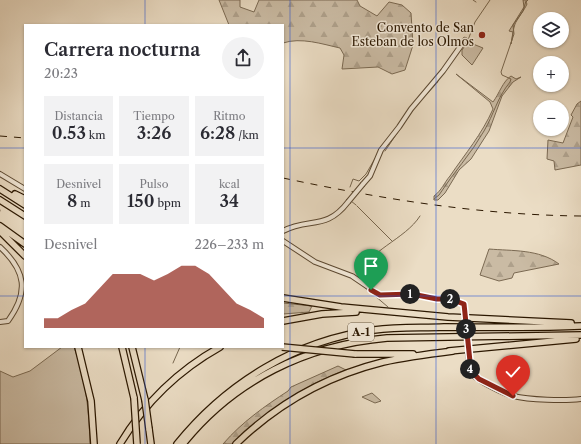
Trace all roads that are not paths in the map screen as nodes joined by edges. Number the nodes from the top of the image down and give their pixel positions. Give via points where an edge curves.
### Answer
1 (465, 40) dead end
2 (0, 174) edge
3 (0, 188) edge
4 (24, 188) edge
5 (24, 199) edge
6 (0, 200) edge
7 (24, 204) edge
8 (24, 215) edge
9 (0, 226) edge
10 (0, 231) edge
11 (284, 232) edge
12 (284, 242) edge
13 (24, 243) edge
14 (0, 247) edge
15 (24, 255) edge
16 (284, 298) edge
17 (448, 317) junction
18 (0, 322) edge
19 (284, 322) edge
20 (581, 322) edge
21 (581, 326) edge
22 (581, 335) edge
23 (581, 338) edge
24 (284, 347) edge
25 (78, 348) edge
26 (122, 348) edge
27 (132, 348) edge
28 (218, 348) edge
29 (453, 351) junction
30 (581, 399) edge
31 (94, 444) edge
32 (120, 444) edge
33 (138, 444) edge
34 (151, 444) edge
35 (177, 444) edge
36 (182, 444) edge
37 (236, 444) edge

1 - 11 street, bridge via 443,71 410,109 381,150 370,176 341,212 322,223
2 - 4 street
3 - 5 highway
3 - 7 highway
6 - 8 highway
9 - 13 highway
10 - 15 highway
12 - 30 street, bridge via 314,262 352,276 380,295 405,293 450,299 464,304 471,371 475,376 508,395
14 - 18 street via 19,269 21,287 19,302 14,312 8,321
16 - 17 highway via 341,307
17 - 19 highway via 345,312
17 - 20 highway
21 - 35 highway, A-1 via 396,328 328,340 289,354 247,379 209,409
22 - 36 highway, A-1 via 387,338 329,347 284,364 245,386 214,411
23 - 29 highway
24 - 29 highway, bridge via 355,354
25 - 31 highway via 91,400
26 - 33 highway, bridge via 134,398
27 - 34 highway, bridge via 145,400
28 - 32 highway via 194,363 162,390
29 - 37 highway via 385,362 340,376 311,389 283,406

